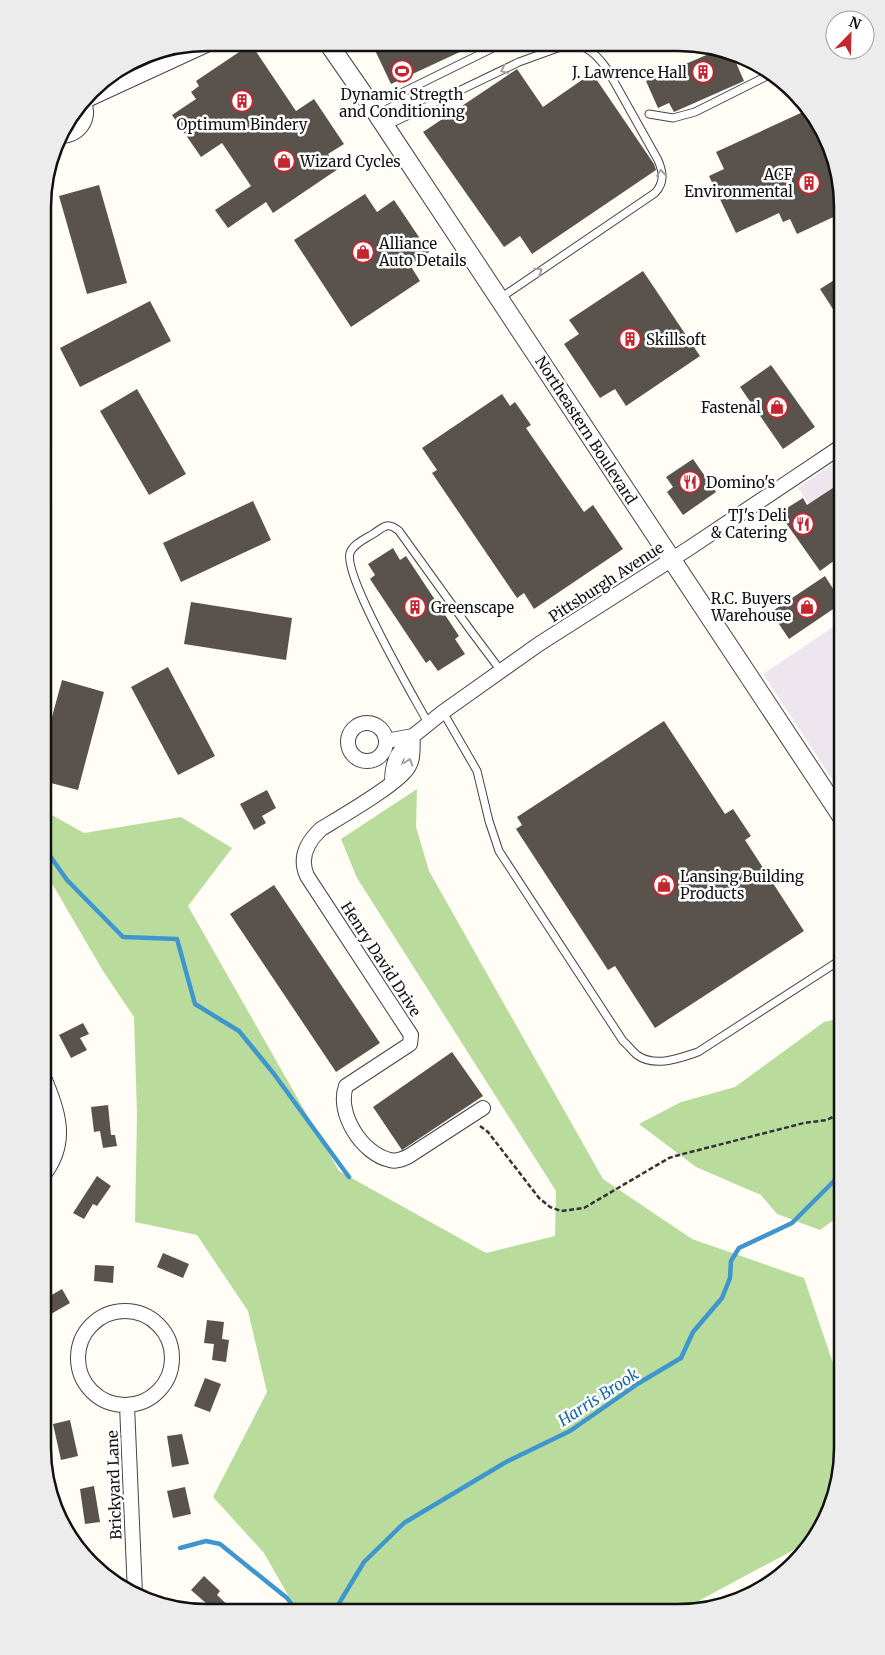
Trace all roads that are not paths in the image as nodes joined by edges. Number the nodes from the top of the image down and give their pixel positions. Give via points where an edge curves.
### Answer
1 (486, 51) edge
2 (549, 51) edge
3 (591, 51) edge
4 (334, 52) edge
5 (188, 53) edge
6 (764, 78) edge
7 (100, 95) edge
8 (373, 108) junction
9 (86, 111) edge
10 (649, 114) dead end
11 (385, 127) junction
12 (69, 134) edge
13 (499, 299) junction
14 (834, 451) edge
15 (671, 559) junction
16 (501, 670) junction
17 (442, 712) junction
18 (428, 723) junction
19 (413, 736) junction
20 (386, 741) dead end
21 (834, 804) edge
22 (833, 965) edge
23 (51, 1093) edge
24 (483, 1108) dead end
25 (51, 1164) edge
26 (127, 1405) junction
27 (135, 1586) edge

1 - 8 lane
2 -> 11 lane via 519,62
13 -> 3 lane via 660,188 663,171 658,160 607,69
4 - 8 street, Northeastern Boulevard
5 - 7 street
6 - 10 lane via 695,112 674,118
8 - 11 street, Northeastern Boulevard
9 - 12 street via 82,126
11 - 13 street, Northeastern Boulevard
13 - 15 street, Northeastern Boulevard
14 - 15 street, Pittsburgh Avenue
15 - 16 street, Pittsburgh Avenue
15 - 21 street, Northeastern Boulevard
16 - 17 street, Pittsburgh Avenue
16 - 18 lane via 399,531 393,526 386,526 356,544 350,551 349,560 354,580
17 - 18 street, Pittsburgh Avenue
17 - 22 lane via 477,771 499,851 623,1041 638,1056 673,1061 698,1052
18 - 19 street, Pittsburgh Avenue
19 - 20 street
19 - 24 street, Henry David Drive via 412,761 408,769 321,829 307,846 304,857 303,868 307,876 411,1035 410,1044 346,1086 342,1096 348,1121 358,1137 379,1156 391,1160 409,1156
23 - 25 street via 60,1132
26 - 26 street via 148,1398 160,1389 168,1376 172,1354 165,1333 155,1322 142,1314 119,1311 97,1320 86,1331 79,1346 78,1361 82,1377 91,1390 111,1403
26 - 27 street, Brickyard Lane

